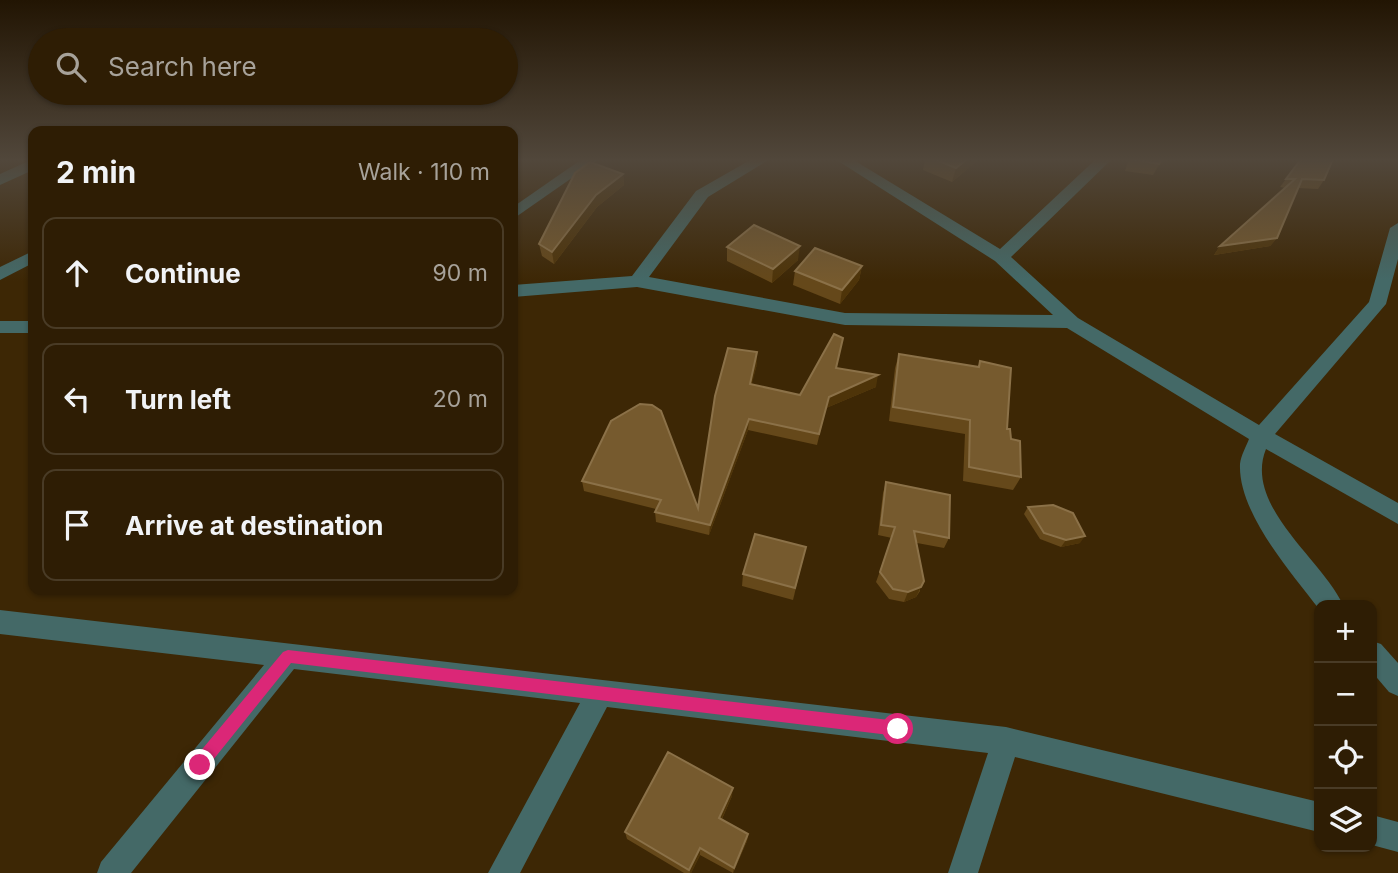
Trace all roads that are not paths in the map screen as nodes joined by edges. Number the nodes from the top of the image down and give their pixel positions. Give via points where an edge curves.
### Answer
1 (533, 200) edge
2 (698, 200) edge
3 (908, 200) edge
4 (1062, 200) edge
5 (518, 211) edge
6 (1397, 232) edge
7 (1001, 257) junction
8 (28, 259) edge
9 (0, 274) edge
10 (637, 281) junction
11 (518, 291) edge
12 (1071, 322) junction
13 (0, 327) edge
14 (28, 327) edge
15 (1261, 436) junction
16 (1398, 514) edge
17 (1327, 600) edge
18 (0, 622) edge
19 (288, 656) junction
20 (1377, 659) edge
21 (1398, 683) edge
22 (600, 693) junction
23 (1006, 741) junction
24 (1314, 816) edge
25 (1377, 831) edge
26 (1398, 837) edge
27 (112, 873) edge
28 (503, 873) edge
29 (963, 873) edge

1 - 5 street
2 - 10 street
3 - 7 street
4 - 7 street
6 - 15 street via 1377,304
7 - 12 street
8 - 9 street
10 - 11 street
10 - 12 street via 845,319
12 - 15 street
13 - 14 street
15 - 16 street
15 - 17 street via 1251,462 1253,484 1290,550
18 - 19 street
19 - 22 street
19 - 27 street
20 - 21 street
22 - 23 street
22 - 28 street
23 - 24 street
23 - 29 street
25 - 26 street

